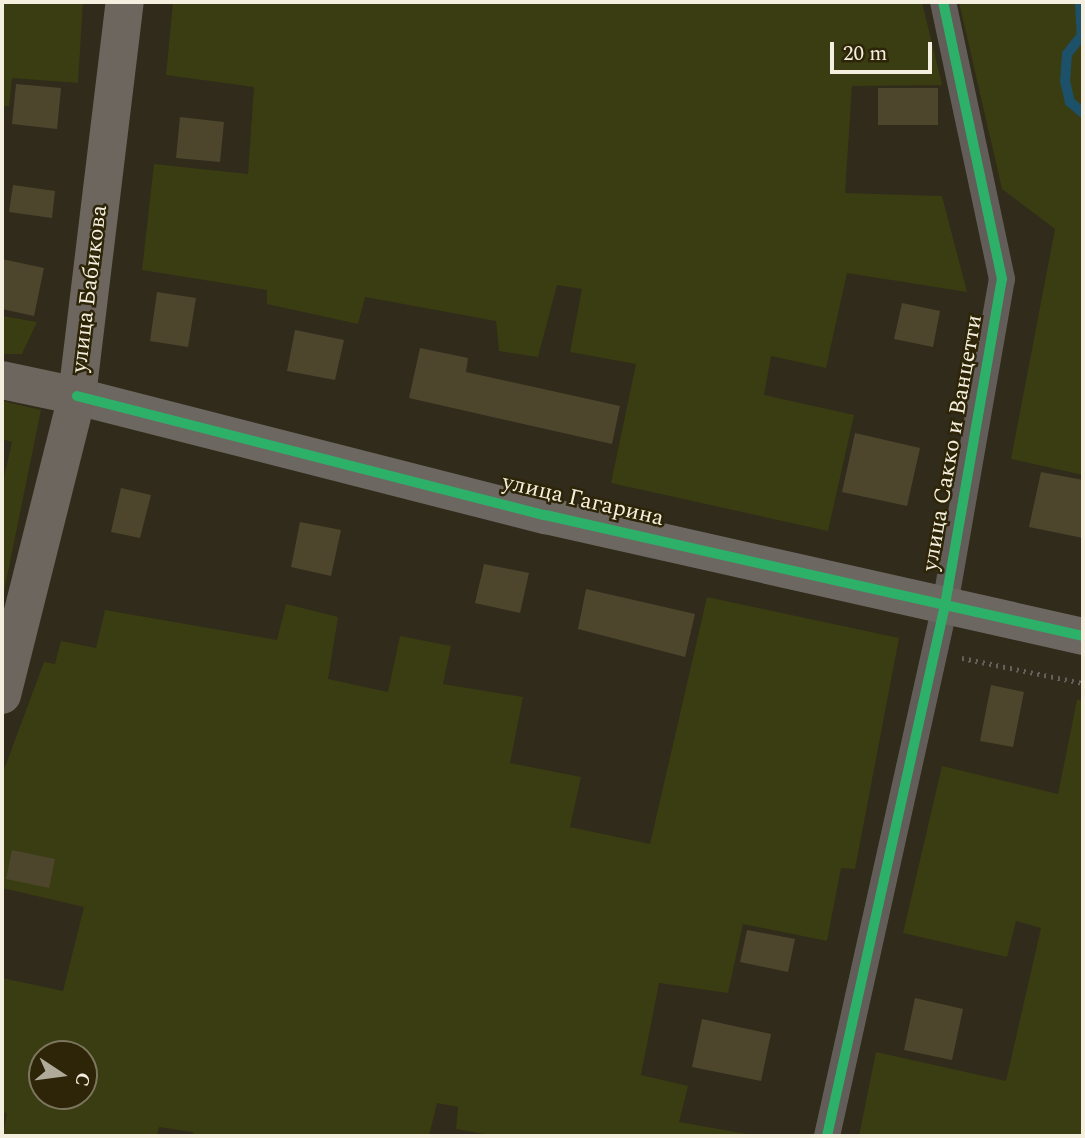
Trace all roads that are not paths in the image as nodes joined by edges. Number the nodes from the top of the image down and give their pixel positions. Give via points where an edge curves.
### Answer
1 (125, 2) edge
2 (943, 2) edge
3 (2, 380) edge
4 (77, 396) junction
5 (945, 605) junction
6 (1083, 636) edge
7 (2, 695) edge
8 (827, 1136) edge

1 - 4 main road, улица Бабикова
2 - 5 street, улица Сакко и Ванцетти via 1002,279
3 - 4 main road, улица Гагарина
4 - 5 street, улица Гагарина via 545,514
4 - 7 main road, улица Бабикова
5 - 6 street, улица Гагарина
5 - 8 street, улица Сакко и Ванцетти

